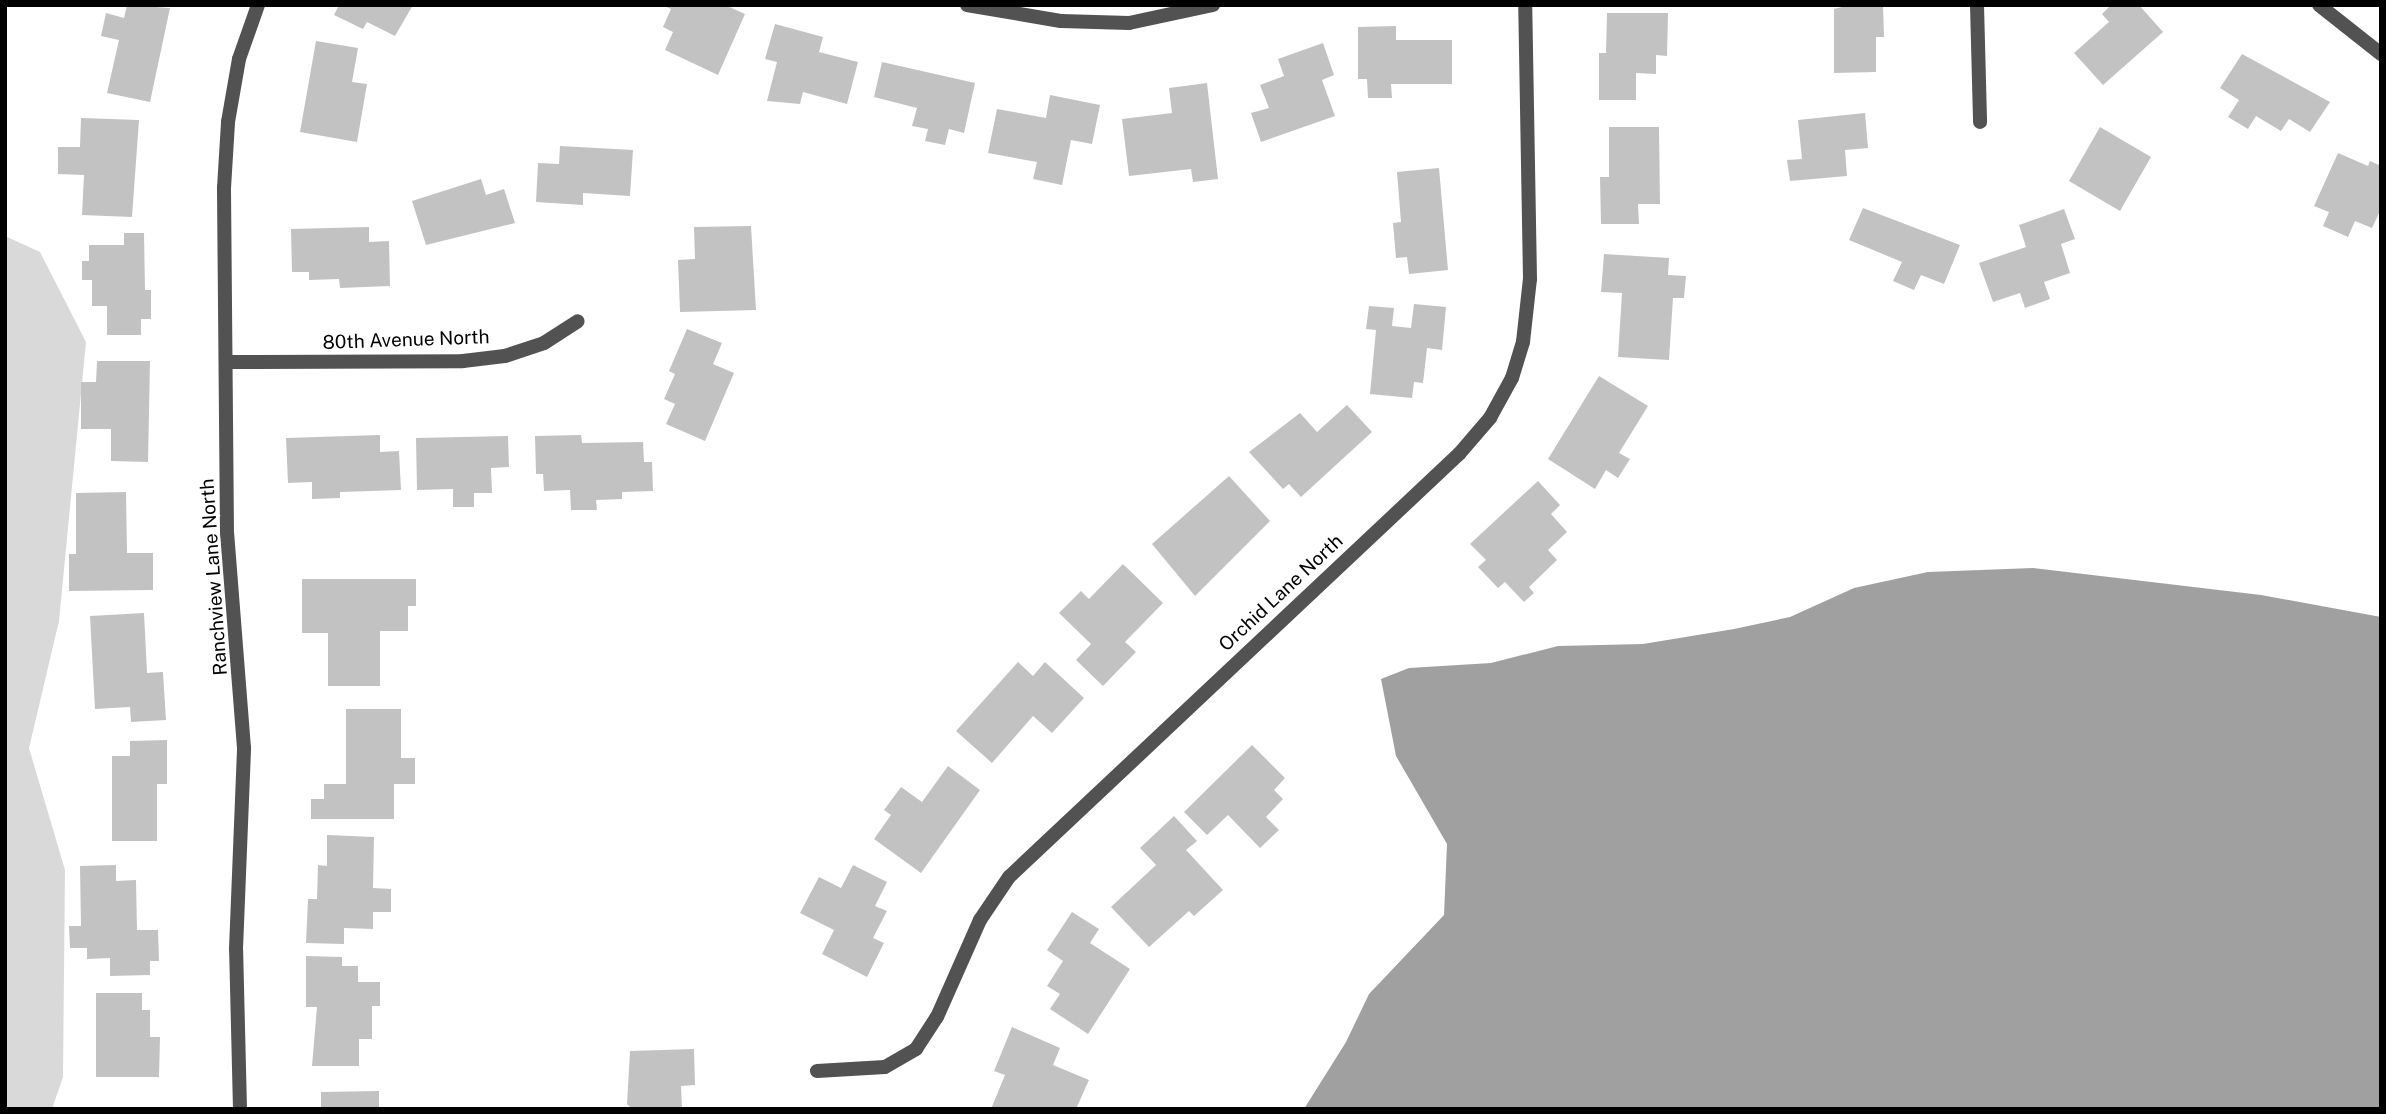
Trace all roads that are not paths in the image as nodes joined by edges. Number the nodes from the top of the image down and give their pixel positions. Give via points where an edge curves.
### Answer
1 (258, 5) edge
2 (967, 5) edge
3 (1213, 5) edge
4 (1525, 5) edge
5 (1977, 5) edge
6 (2319, 5) edge
7 (2381, 54) edge
8 (1980, 122) dead end
9 (578, 321) dead end
10 (226, 362) junction
11 (817, 1071) dead end
12 (240, 1109) edge

1 - 10 street, Ranchview Lane North via 239,58 228,122
2 - 3 street via 1061,21 1129,23
4 - 11 street, Orchid Lane North via 1530,279 1523,342 1513,378 1490,418 1460,454 1009,877 980,920 937,1017 916,1049 885,1067
5 - 8 street
6 - 7 street
9 - 10 street, 80th Avenue North via 544,343 505,356 473,360
10 - 12 street, Ranchview Lane North via 227,534 244,748 236,949

